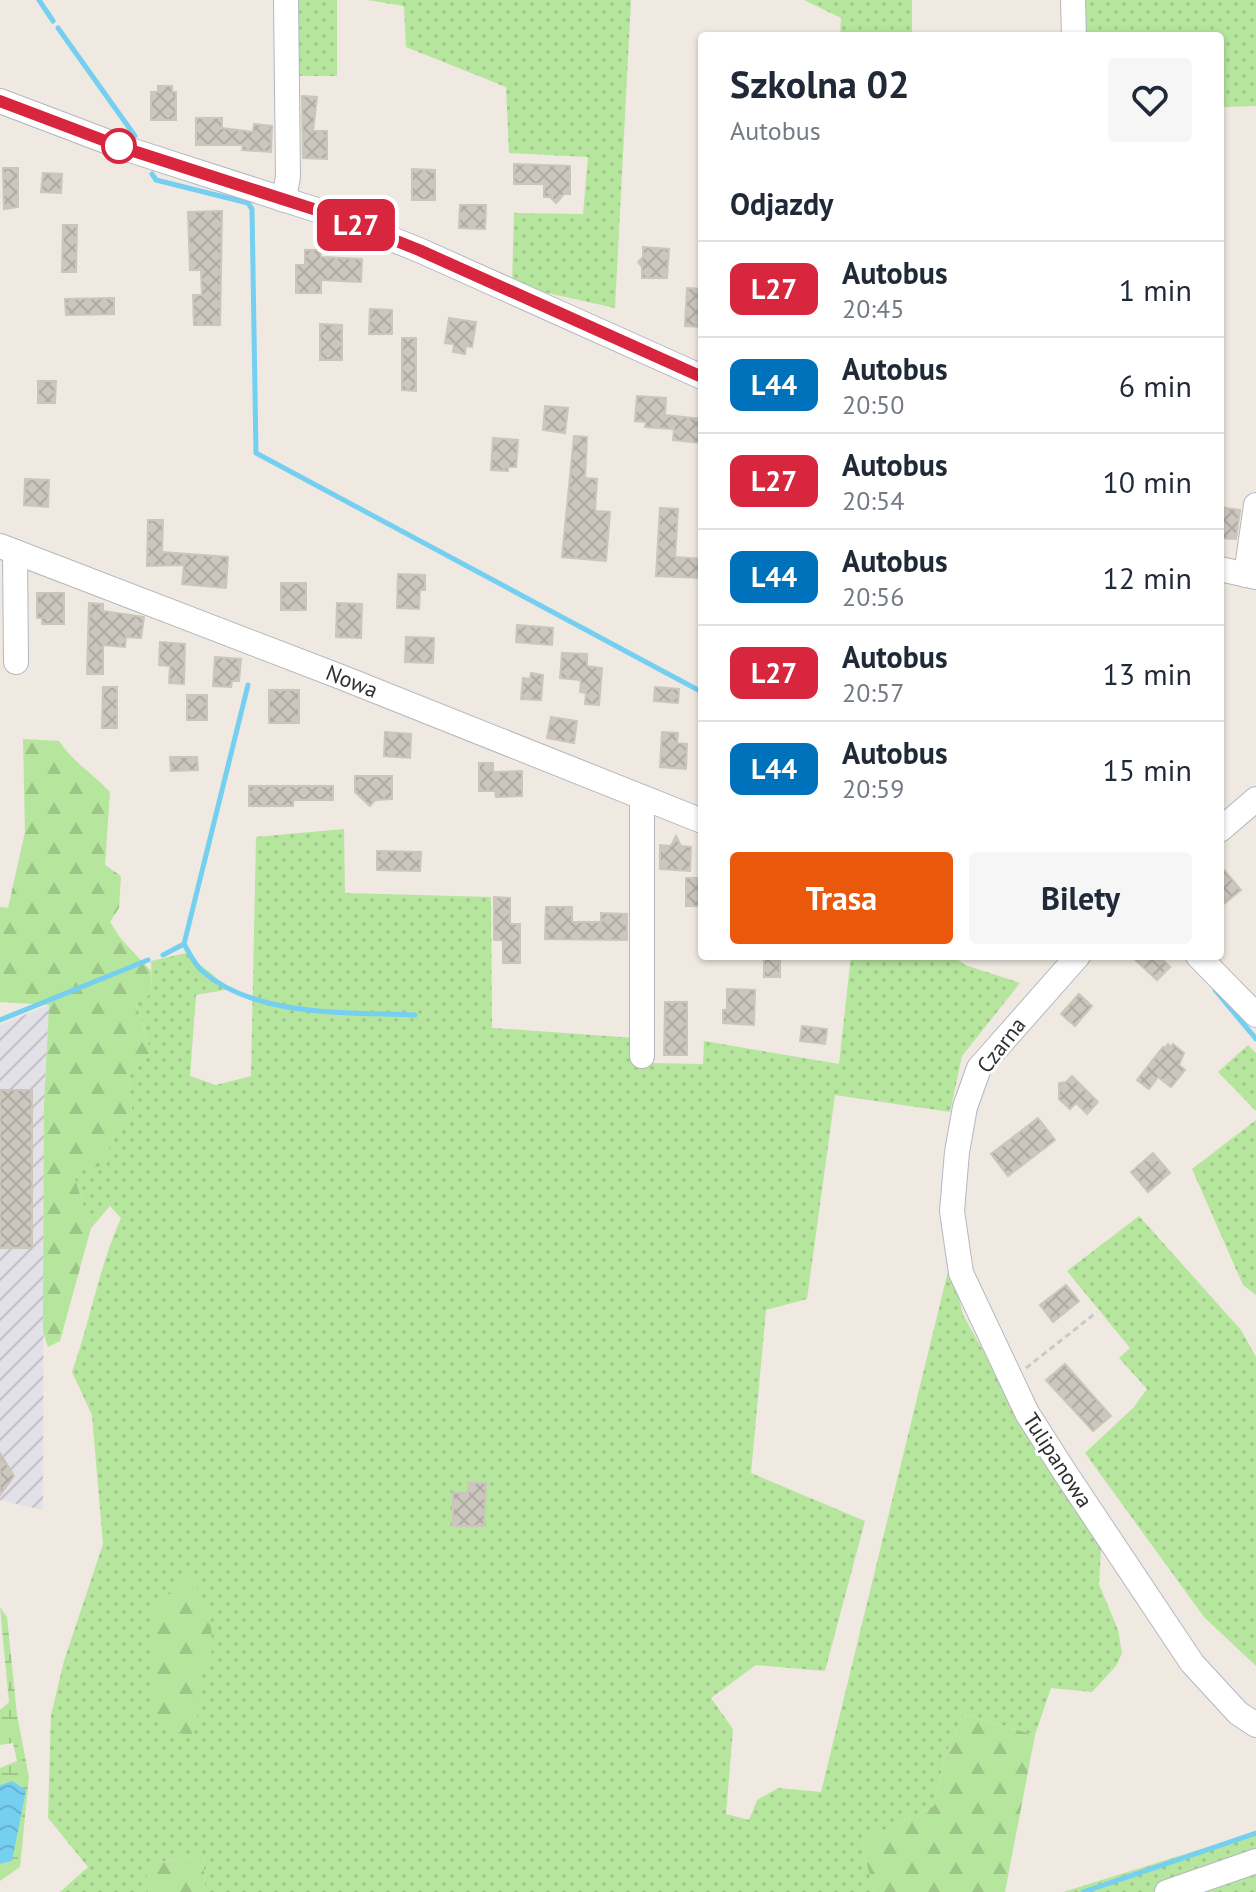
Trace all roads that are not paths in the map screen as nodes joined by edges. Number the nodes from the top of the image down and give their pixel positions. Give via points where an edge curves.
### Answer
1 (286, 0) edge
2 (1073, 0) edge
3 (1074, 32) edge
4 (0, 101) edge
5 (284, 200) junction
6 (698, 375) edge
7 (1256, 505) edge
8 (8, 549) edge
9 (1224, 570) edge
10 (1251, 576) edge
11 (16, 662) dead end
12 (642, 797) junction
13 (1256, 799) edge
14 (698, 819) edge
15 (1224, 827) edge
16 (1065, 960) edge
17 (1202, 960) edge
18 (1256, 1015) edge
19 (642, 1056) dead end
20 (957, 1152) joint
21 (1256, 1725) edge
22 (1256, 1861) edge
23 (1167, 1892) edge

1 - 5 street
2 - 3 street
4 - 5 street
5 - 6 street via 419,250
7 - 10 street
8 - 11 street
8 - 12 street, Nowa
9 - 10 street
12 - 14 street, Nowa
12 - 19 street
13 - 15 street
16 - 20 street, Czarna via 979,1068
17 - 18 street
20 - 21 street, Tulipanowa via 952,1211 961,1273 1011,1380 1035,1425 1192,1663
22 - 23 street

